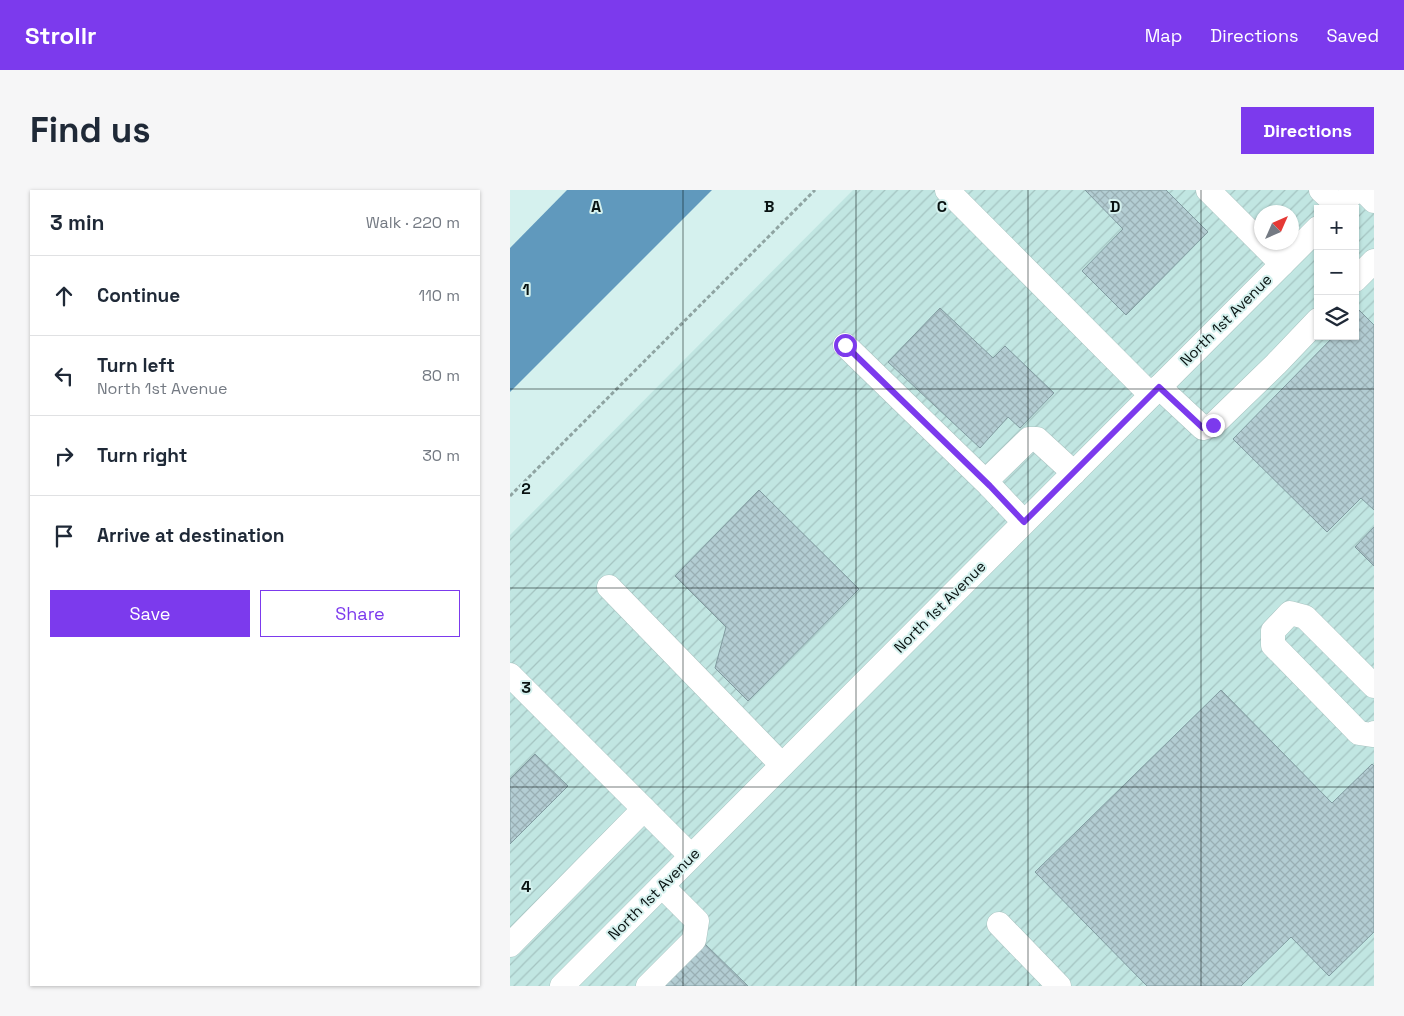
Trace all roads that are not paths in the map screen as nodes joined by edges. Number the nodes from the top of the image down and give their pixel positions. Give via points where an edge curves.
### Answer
1 (947, 190) edge
2 (1208, 190) edge
3 (1321, 190) edge
4 (1356, 190) edge
5 (1363, 190) edge
6 (1374, 200) edge
7 (1335, 205) edge
8 (1341, 205) edge
9 (1314, 232) edge
10 (1373, 263) edge
11 (1282, 264) junction
12 (1359, 276) edge
13 (1314, 324) edge
14 (845, 345) dead end
15 (1155, 391) junction
16 (1074, 473) junction
17 (990, 486) junction
18 (1024, 522) junction
19 (609, 587) dead end
20 (510, 675) edge
21 (1374, 686) edge
22 (1374, 733) edge
23 (782, 765) junction
24 (644, 809) junction
25 (691, 856) junction
26 (662, 886) junction
27 (998, 924) dead end
28 (510, 945) edge
29 (562, 986) edge
30 (648, 986) edge
31 (1059, 986) edge

1 - 15 street
2 - 11 street
3 - 7 street
4 - 8 street
5 - 6 street
9 - 11 street, North 1st Avenue
10 - 12 street
11 - 15 street, North 1st Avenue
13 - 15 street via 1213,425 1203,428
14 - 17 street
15 - 16 street, North 1st Avenue
16 - 17 street via 1037,439 1028,439 988,479
16 - 18 street, North 1st Avenue
17 - 18 street
18 - 23 street, North 1st Avenue
19 - 23 street
20 - 24 street
21 - 22 street via 1305,617 1290,613 1273,630 1273,645 1359,733
23 - 25 street, North 1st Avenue
24 - 25 street
24 - 28 street
25 - 26 street, North 1st Avenue
26 - 29 street, North 1st Avenue
26 - 30 street via 697,921 694,940
27 - 31 street

